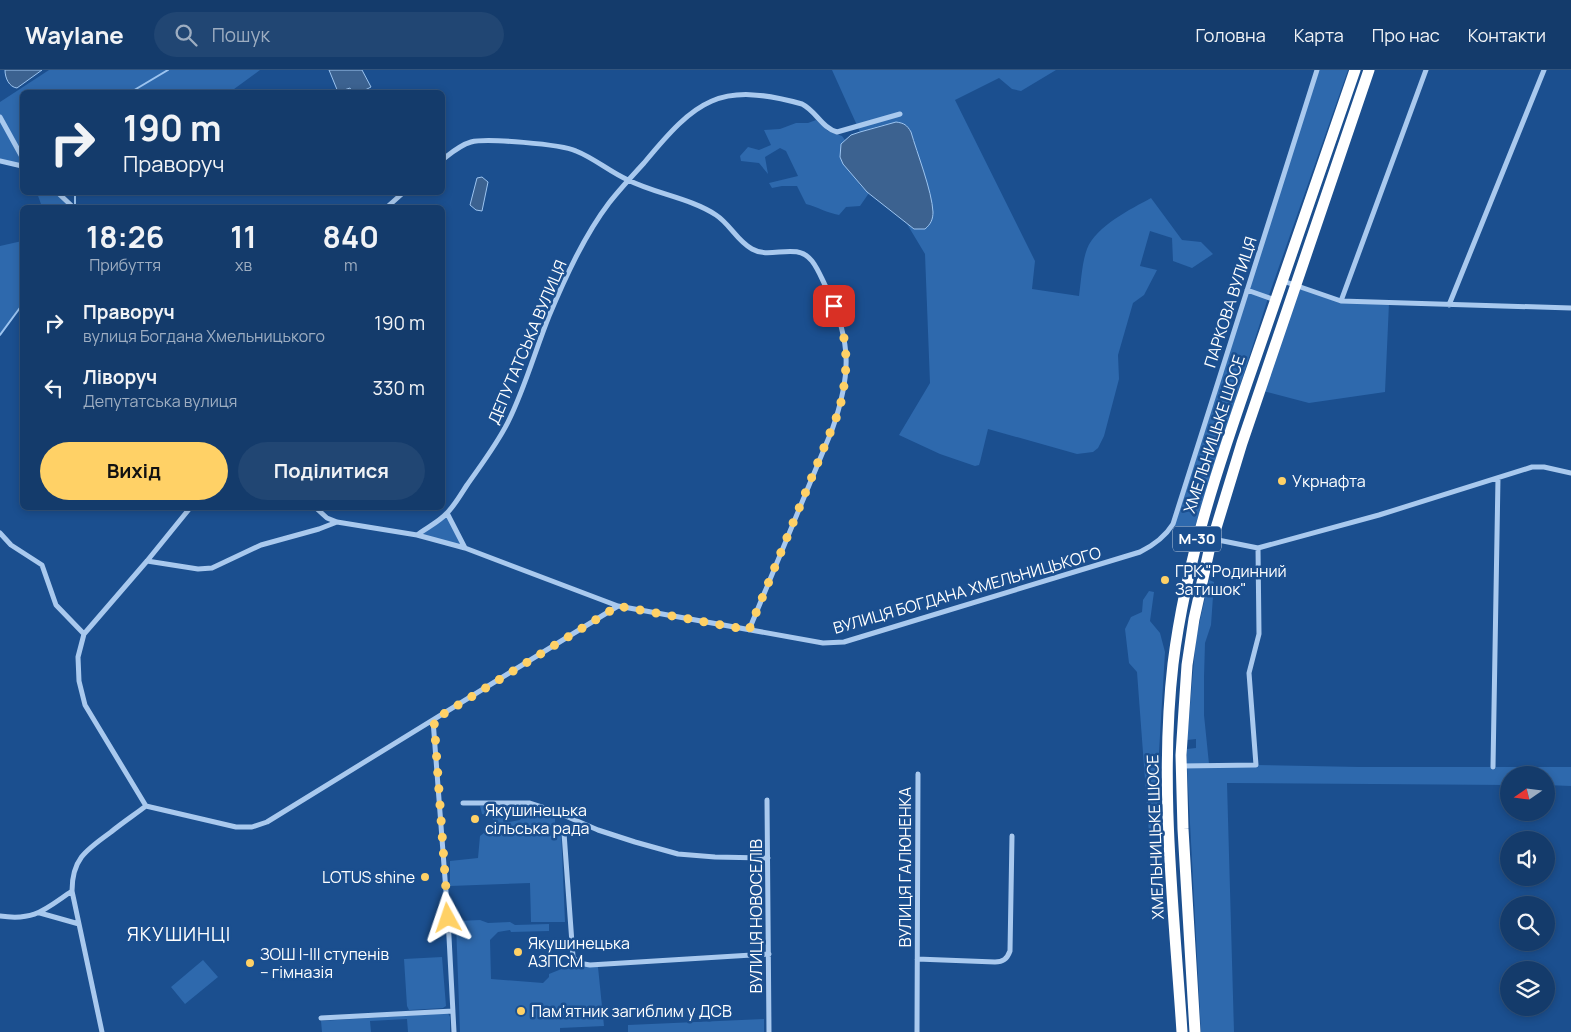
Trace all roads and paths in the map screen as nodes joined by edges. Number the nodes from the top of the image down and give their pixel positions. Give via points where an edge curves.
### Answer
1 (1317, 70) edge
2 (1356, 70) edge
3 (1368, 70) edge
4 (1426, 70) edge
5 (1544, 70) edge
6 (900, 114) dead end
7 (0, 117) edge
8 (2, 127) edge
9 (20, 154) edge
10 (445, 158) edge
11 (0, 160) edge
12 (20, 165) edge
13 (629, 181) junction
14 (60, 195) edge
15 (401, 195) edge
16 (71, 205) edge
17 (389, 205) edge
18 (1282, 280) junction
19 (1295, 285) junction
20 (1247, 290) junction
21 (1275, 300) junction
22 (1340, 301) junction
23 (1449, 306) junction
24 (1571, 308) edge
25 (1571, 473) edge
26 (1498, 478) junction
27 (188, 510) edge
28 (318, 510) edge
29 (447, 513) junction
30 (337, 522) junction
31 (0, 533) edge
32 (417, 535) junction
33 (1198, 535) junction
34 (1161, 538) joint
35 (1213, 539) junction
36 (464, 548) junction
37 (1258, 548) junction
38 (147, 561) junction
39 (618, 606) junction
40 (749, 630) junction
41 (84, 634) junction
42 (434, 720) junction
43 (1181, 766) junction
44 (1493, 767) dead end
45 (918, 774) dead end
46 (767, 800) dead end
47 (463, 803) dead end
48 (146, 806) junction
49 (564, 833) dead end
50 (1012, 836) dead end
51 (768, 858) junction
52 (72, 891) junction
53 (40, 913) junction
54 (0, 916) edge
55 (79, 924) junction
56 (769, 954) junction
57 (917, 959) junction
58 (453, 1011) junction
59 (321, 1018) dead end
60 (102, 1032) edge
61 (454, 1032) edge
62 (769, 1032) edge
63 (917, 1032) edge
64 (1182, 1032) edge
65 (1195, 1032) edge

1 - 20 street, ПАРКОВА ВУЛИЦЯ
2 - 18 highway, ХМЕЛЬНИЦЬКЕ ШОСЕ / М-30
3 - 19 highway, ХМЕЛЬНИЦЬКЕ ШОСЕ / М-30
4 - 22 street
5 - 23 street
6 - 13 street, ДЕПУТАТСЬКА ВУЛИЦЯ via 837,132 802,104 747,94 726,97 700,106 683,119
7 - 8 street
8 - 9 street
10 - 13 street via 469,143 495,141 570,148
11 - 12 street
13 - 29 street, ДЕПУТАТСЬКА ВУЛИЦЯ via 599,217 568,275 516,406 500,437
13 - 40 street via 710,211 755,251 804,254 815,265 842,326 846,362 839,411
14 - 16 street
15 - 17 street
18 - 19 street
18 - 21 highway, ХМЕЛЬНИЦЬКЕ ШОСЕ / М-30
19 - 22 street
19 - 35 highway, ХМЕЛЬНИЦЬКЕ ШОСЕ / М-30
20 - 21 street
20 - 34 street, ПАРКОВА ВУЛИЦЯ via 1173,524
21 - 33 highway, ХМЕЛЬНИЦЬКЕ ШОСЕ / М-30 via 1227,438
22 - 23 street
23 - 24 street
25 - 26 street via 1538,466
26 - 37 street
26 - 44 street
27 - 38 street
28 - 30 street
29 - 32 street, ДЕПУТАТСЬКА ВУЛИЦЯ
29 - 36 street
30 - 32 street, ВУЛИЦЯ БОГДАНА ХМЕЛЬНИЦЬКОГО
30 - 38 street via 260,545 212,568
31 - 41 street via 11,545 42,565 56,605
32 - 36 street, ВУЛИЦЯ БОГДАНА ХМЕЛЬНИЦЬКОГО
33 - 35 highway
33 - 64 highway, ХМЕЛЬНИЦЬКЕ ШОСЕ / М-30 via 1175,655 1168,755 1169,830
34 - 40 street, ВУЛИЦЯ БОГДАНА ХМЕЛЬНИЦЬКОГО via 1140,552 844,642 823,643
35 - 37 street
35 - 43 highway, ХМЕЛЬНИЦЬКЕ ШОСЕ / М-30 via 1190,640
36 - 39 street, ВУЛИЦЯ БОГДАНА ХМЕЛЬНИЦЬКОГО
37 - 43 street via 1259,634 1249,673 1256,765
38 - 41 street
39 - 40 street, ВУЛИЦЯ БОГДАНА ХМЕЛЬНИЦЬКОГО
39 - 42 street
41 - 48 street via 77,664 82,698
42 - 48 street via 259,825 236,827
42 - 58 street
43 - 65 highway, ХМЕЛЬНИЦЬКЕ ШОСЕ / М-30
45 - 57 street, ВУЛИЦЯ ГАЛЮНЕНКА
46 - 51 street, ВУЛИЦЯ НОВОСЕЛІВ
47 - 51 street via 529,802 598,830 678,854
48 - 52 street via 87,849 74,871
49 - 56 street via 573,957 578,963 590,965
50 - 57 street, ВУЛИЦЯ ГАЛЮНЕНКА via 1010,951 1007,957 995,962
51 - 56 street, ВУЛИЦЯ НОВОСЕЛІВ
52 - 53 street
52 - 55 street
53 - 54 street via 19,918
53 - 55 street
55 - 60 street
56 - 62 street, ВУЛИЦЯ НОВОСЕЛІВ
57 - 63 street, ВУЛИЦЯ ГАЛЮНЕНКА
58 - 59 street
58 - 61 street

